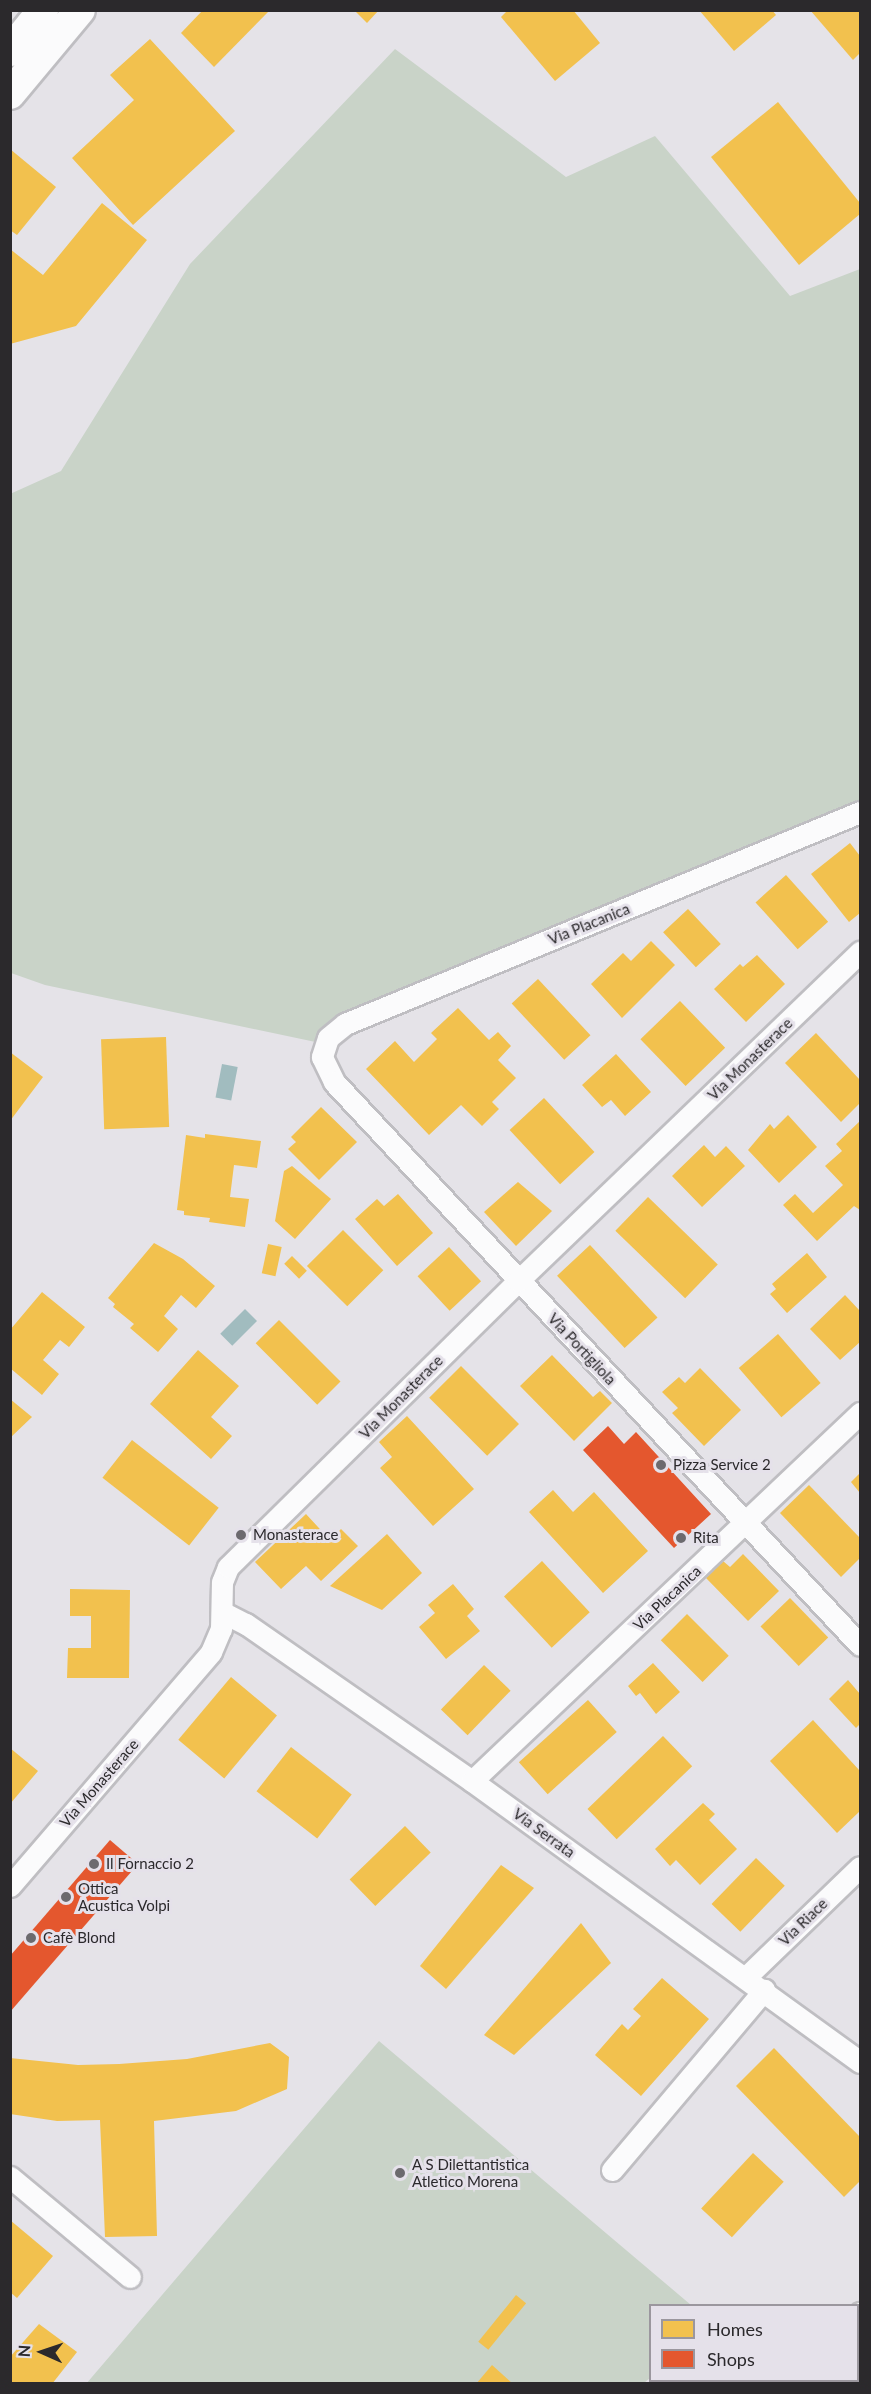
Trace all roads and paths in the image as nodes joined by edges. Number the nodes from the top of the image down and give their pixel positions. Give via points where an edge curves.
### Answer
1 (43, 10) edge
2 (80, 10) edge
3 (10, 51) edge
4 (10, 94) edge
5 (861, 812) edge
6 (861, 952) edge
7 (325, 1044) joint
8 (518, 1281) junction
9 (861, 1413) edge
10 (745, 1524) junction
11 (222, 1612) junction
12 (861, 1645) edge
13 (472, 1781) junction
14 (861, 1867) edge
15 (10, 1886) edge
16 (746, 1977) junction
17 (764, 1990) junction
18 (861, 2062) edge
19 (612, 2170) dead end
20 (10, 2177) edge
21 (130, 2277) dead end

1 - 3 main road
2 - 4 main road
5 - 7 street, Via Placanica via 345,1024
6 - 8 street, Via Monasterace
7 - 8 street, Via Portigliola via 324,1064 334,1082
8 - 10 street, Via Portigliola
8 - 11 street, Via Monasterace via 228,1567 222,1582
9 - 10 street, Via Placanica
10 - 12 street, Via Portigliola
10 - 13 street, Via Placanica
11 - 13 street, Via Serrata via 246,1624
11 - 15 street, Via Monasterace via 219,1637 207,1659
13 - 16 street, Via Serrata
14 - 16 street, Via Riace
16 - 17 street, Via Serrata
17 - 18 street, Via Serrata
17 - 19 street
20 - 21 street

